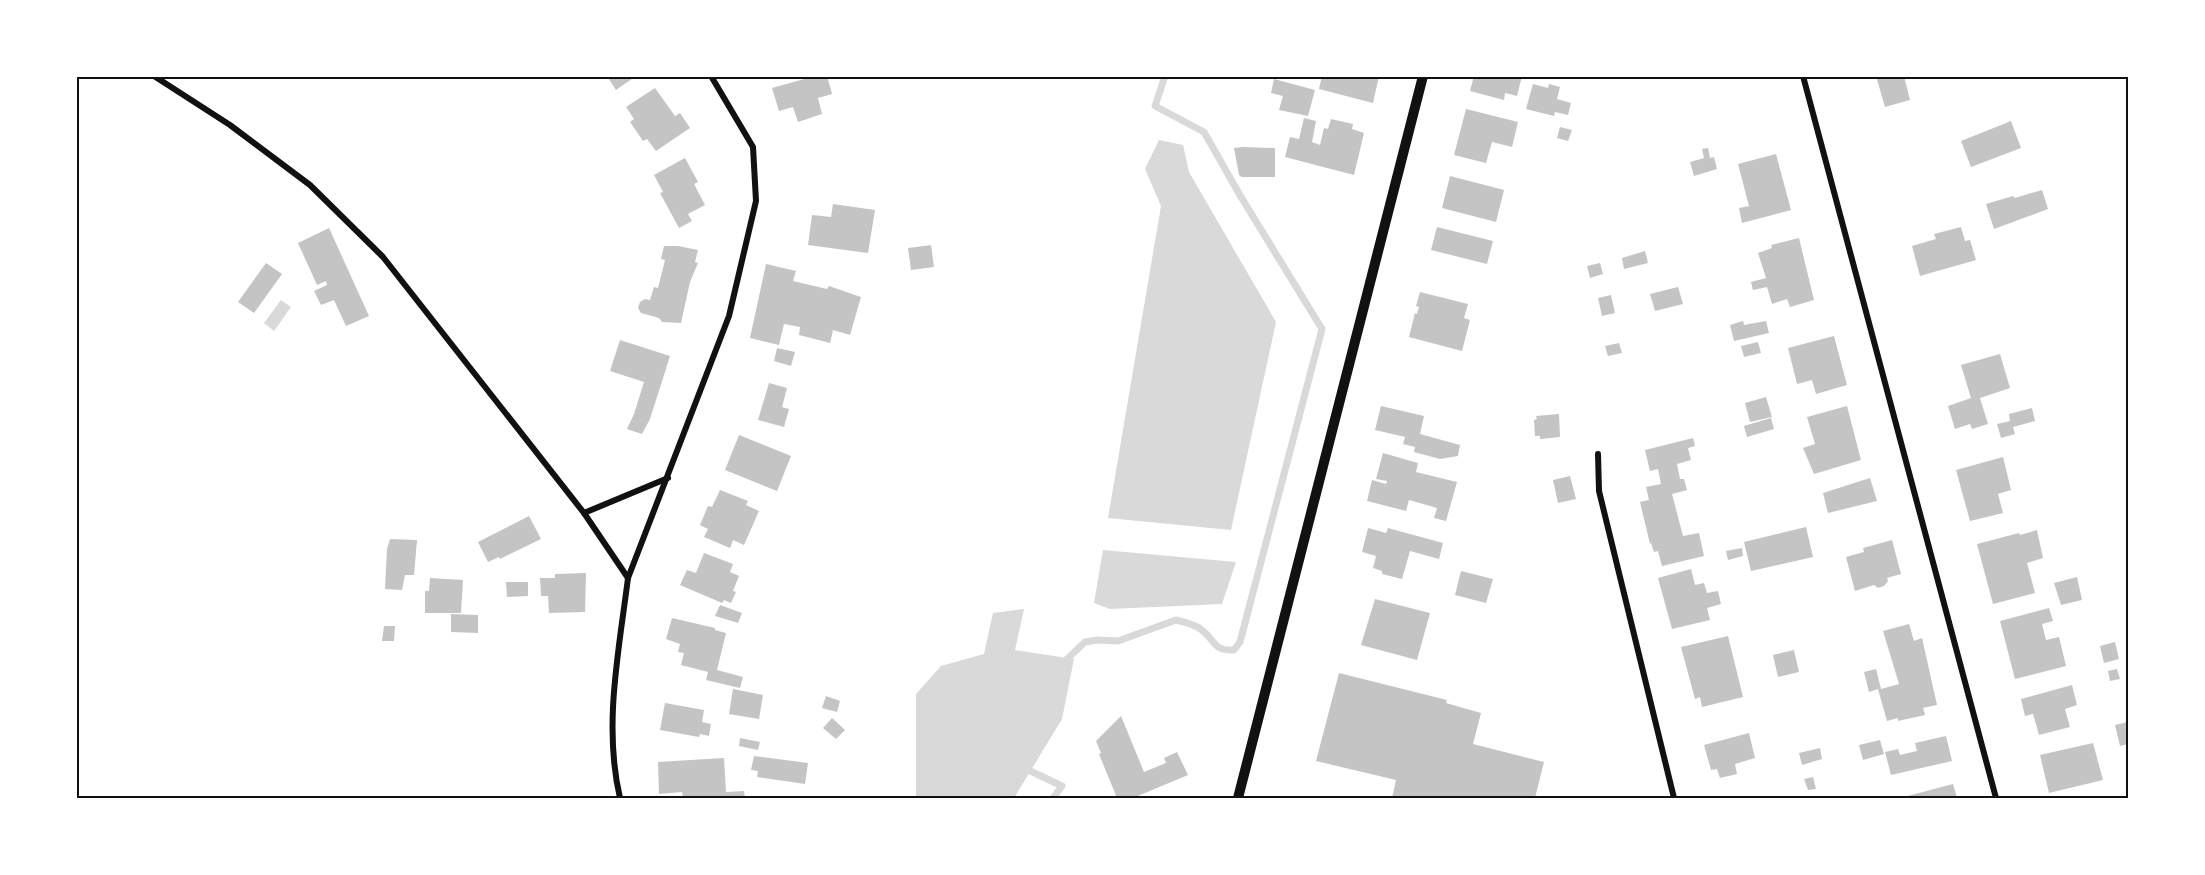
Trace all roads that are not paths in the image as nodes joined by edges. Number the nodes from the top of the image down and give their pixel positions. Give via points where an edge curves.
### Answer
1 (154, 76) edge
2 (711, 76) edge
3 (1423, 76) edge
4 (1803, 76) edge
5 (1598, 454) dead end
6 (668, 478) junction
7 (584, 513) junction
8 (628, 578) junction
9 (620, 798) edge
10 (1238, 798) edge
11 (1674, 798) edge
12 (1996, 798) edge

1 - 7 street via 230,125 310,185 383,257
2 - 6 street via 753,147 756,201 729,316
3 - 10 street
4 - 12 street
5 - 11 street via 1599,491
6 - 7 street
6 - 8 street
7 - 8 street
8 - 9 street via 612,702

